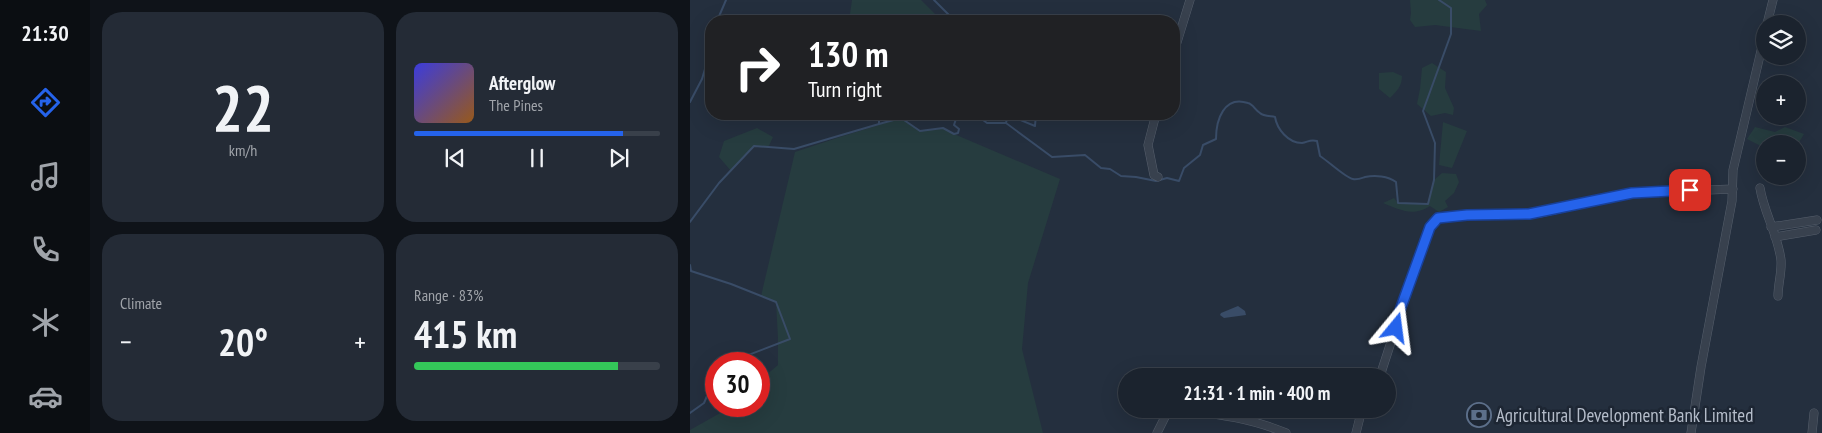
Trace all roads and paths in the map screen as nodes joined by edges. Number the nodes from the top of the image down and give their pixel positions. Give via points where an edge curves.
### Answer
1 (1190, 0) edge
2 (1773, 0) edge
3 (1770, 15) edge
4 (1180, 32) edge
5 (1758, 65) edge
6 (1154, 120) edge
7 (1158, 177) dead end
8 (1760, 188) dead end
9 (1734, 189) junction
10 (1817, 220) dead end
11 (1771, 227) junction
12 (1816, 230) dead end
13 (1775, 236) junction
14 (1778, 296) dead end
15 (1382, 368) edge
16 (1814, 413) dead end
17 (1164, 418) edge
18 (1238, 418) edge
19 (1360, 418) edge
20 (1157, 433) edge
21 (1286, 433) edge
22 (1356, 433) edge
23 (1691, 433) edge
24 (1812, 433) edge

1 - 4 street
2 - 3 street
5 - 9 street via 1733,170
6 - 7 street via 1148,145 1154,175
8 - 11 street
9 - 15 street via 1632,193 1540,213 1438,218 1430,227
9 - 23 street via 1700,367
10 - 11 street
11 - 13 street
12 - 13 street
13 - 14 street via 1781,262
16 - 24 street
17 - 20 street
18 - 21 street via 1266,424
19 - 22 street

